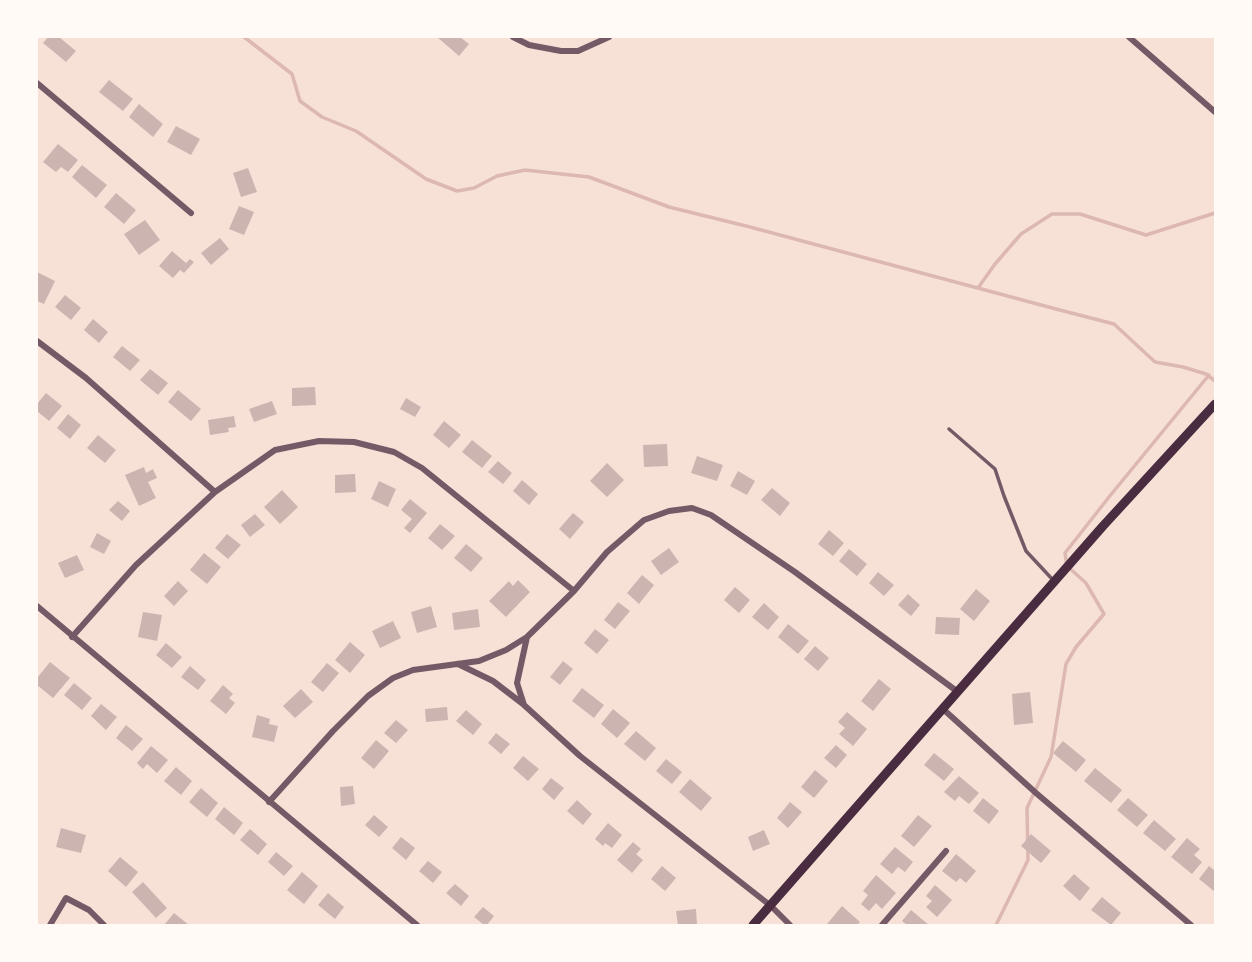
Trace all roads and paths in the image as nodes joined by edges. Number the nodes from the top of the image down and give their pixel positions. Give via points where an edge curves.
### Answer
1 (513, 37) edge
2 (609, 37) edge
3 (1129, 37) edge
4 (37, 83) edge
5 (1215, 112) edge
6 (191, 213) dead end
7 (37, 341) edge
8 (1215, 404) edge
9 (948, 429) dead end
10 (215, 492) junction
11 (1055, 581) junction
12 (574, 591) junction
13 (37, 606) edge
14 (72, 637) junction
15 (527, 637) junction
16 (458, 664) junction
17 (958, 692) junction
18 (524, 705) junction
19 (943, 709) junction
20 (269, 802) junction
21 (946, 852) dead end
22 (771, 906) junction
23 (50, 925) edge
24 (104, 925) edge
25 (417, 925) edge
26 (753, 925) edge
27 (790, 925) edge
28 (882, 925) edge
29 (1191, 925) edge

1 - 2 street via 545,49 578,51
3 - 5 street
4 - 6 street
7 - 10 street via 86,377
8 - 11 main road
9 - 11 lane via 995,469 1026,551
10 - 12 street via 275,450 319,440 354,442 394,452 422,468
10 - 14 street via 136,565
11 - 17 main road
12 - 15 street
12 - 17 street via 607,552 644,520 692,508 750,541
13 - 14 street
14 - 20 street
15 - 16 street via 479,661
15 - 18 street via 517,683
16 - 18 street via 493,681
16 - 20 street via 413,670 368,696
17 - 19 main road
18 - 22 street via 580,756
19 - 22 main road
19 - 29 street
20 - 25 street
21 - 28 street
22 - 26 main road
22 - 27 street
23 - 24 street via 66,898 89,910

